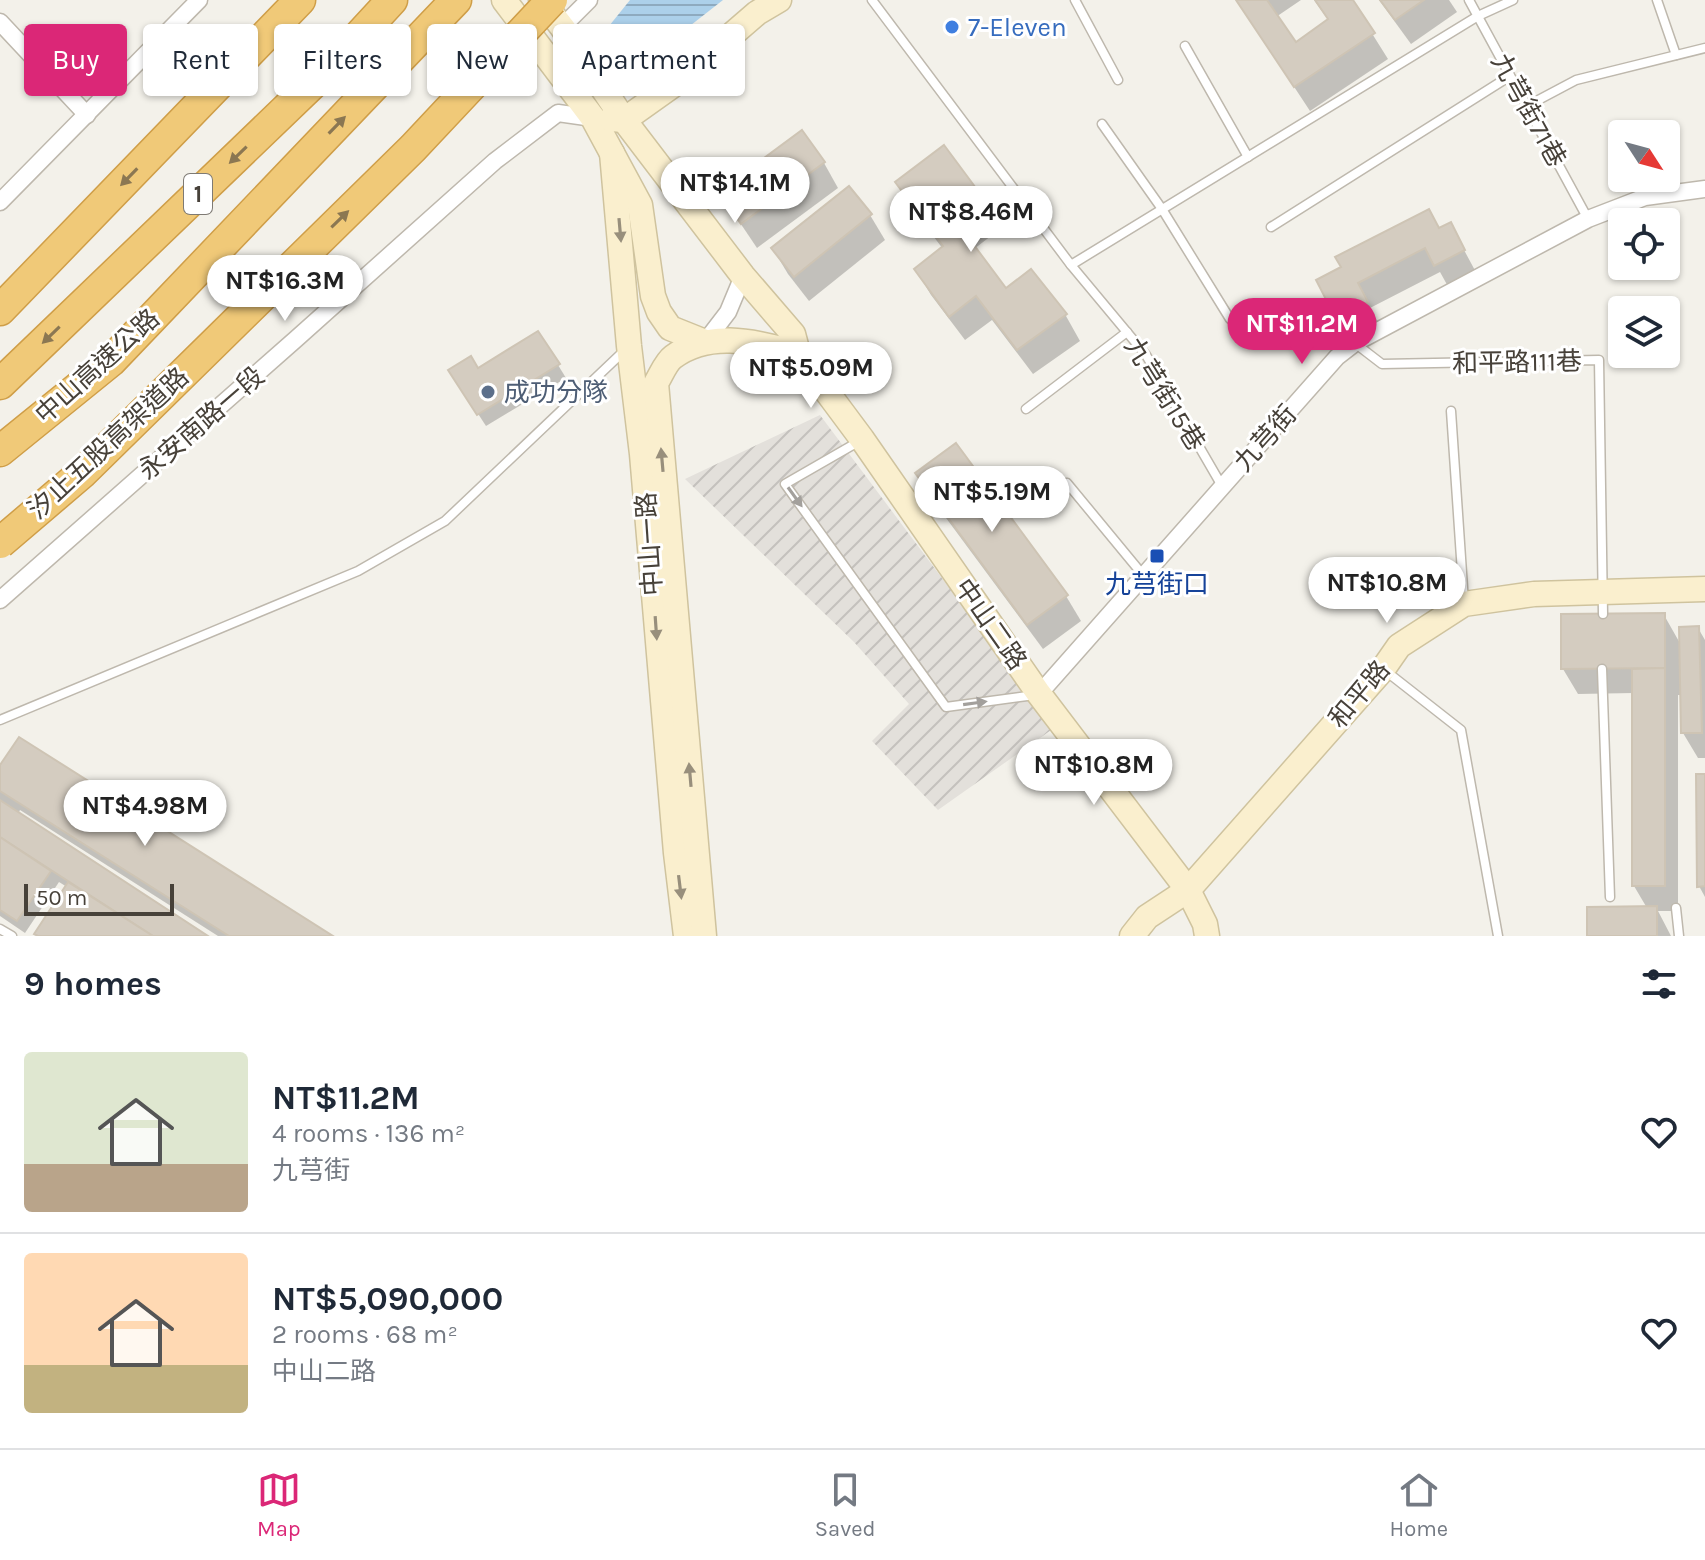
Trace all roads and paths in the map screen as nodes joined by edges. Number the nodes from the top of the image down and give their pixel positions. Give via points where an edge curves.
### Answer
1 (199, 0) edge
2 (300, 0) edge
3 (392, 0) edge
4 (504, 0) edge
5 (541, 0) edge
6 (589, 0) edge
7 (779, 0) edge
8 (872, 0) edge
9 (1075, 0) edge
10 (1469, 0) edge
11 (1513, 0) edge
12 (1657, 0) edge
13 (455, 1) edge
14 (557, 14) edge
15 (1478, 16) junction
16 (0, 22) edge
17 (1185, 46) dead end
18 (1705, 48) edge
19 (1676, 55) junction
20 (1510, 76) junction
21 (1118, 80) dead end
22 (1527, 106) junction
23 (87, 115) junction
24 (593, 118) junction
25 (624, 120) junction
26 (1102, 124) dead end
27 (612, 153) junction
28 (1248, 157) junction
29 (1705, 176) edge
30 (1680, 188) edge
31 (1705, 189) edge
32 (1680, 191) edge
33 (1669, 192) edge
34 (0, 202) edge
35 (1162, 209) junction
36 (1588, 219) junction
37 (1271, 227) dead end
38 (1071, 265) junction
39 (743, 276) junction
40 (0, 310) edge
41 (1230, 319) dead end
42 (1127, 332) junction
43 (705, 342) junction
44 (1355, 343) junction
45 (629, 346) junction
46 (798, 353) junction
47 (0, 384) edge
48 (1026, 409) dead end
49 (1451, 411) dead end
50 (862, 439) junction
51 (0, 451) edge
52 (1067, 483) dead end
53 (1222, 486) junction
54 (0, 543) edge
55 (1143, 575) junction
56 (1705, 589) edge
57 (0, 600) edge
58 (1602, 603) junction
59 (1464, 604) junction
60 (1383, 669) junction
61 (1602, 669) dead end
62 (1039, 694) junction
63 (0, 720) edge
64 (1188, 890) junction
65 (1610, 897) dead end
66 (1676, 908) dead end
67 (0, 929) edge
68 (12, 936) edge
69 (686, 936) edge
70 (704, 936) edge
71 (1132, 936) edge
72 (1207, 936) edge
73 (1498, 936) edge
74 (1679, 936) edge

1 - 23 street
2 -> 40 highway, 1
3 -> 47 highway, 中山高速公路 / 1 via 333,64
4 - 24 street, 中山一路
5 - 14 street, 中山二路
6 - 14 street
7 - 25 street
8 - 38 lane, 九芎街15巷
9 - 21 lane
10 - 15 lane, 九芎街71巷
11 - 15 lane
12 - 19 lane
51 -> 13 highway, 中山高速公路 / 1 via 111,361
14 - 25 street, 中山二路
54 -> 14 highway, 汐止五股高架道路, bridge via 82,473
15 - 20 lane, 九芎街71巷
15 - 28 lane
16 - 23 street
17 - 28 lane
18 - 19 lane
19 - 22 lane via 1576,80
20 - 22 lane, 九芎街71巷
20 - 37 lane
22 - 36 lane, 九芎街71巷
23 - 34 street
24 - 25 street
24 - 27 street, 中山一路
24 - 57 street, 永安南路一段 via 558,113 495,161
25 - 39 street, 中山二路
26 - 35 lane
27 - 43 street, 中山一路 via 640,205 659,312 670,328
27 -> 45 street, 中山一路
28 - 35 lane
29 - 30 street, 九芎街
31 - 32 street, 九芎街
33 - 36 street, 九芎街
35 - 38 lane
35 - 41 lane
36 - 44 street, 九芎街
38 - 42 lane, 九芎街15巷
39 - 43 street via 728,312
39 - 46 street, 中山二路 via 793,334
42 - 48 lane
42 - 53 lane, 九芎街15巷 via 1146,355
43 - 46 street, 中山一路 via 746,340
70 -> 43 street, 中山一路 via 656,383 672,357
44 - 53 street, 九芎街
44 - 58 lane, 和平路111巷 via 1382,364 1599,360
45 - 63 lane via 445,521 358,571
45 -> 69 street, 中山一路
46 - 50 street, 中山二路
49 - 59 lane
50 - 62 street, 中山二路
50 -> 62 lane via 785,484 946,707
52 - 55 lane
53 - 55 street, 九芎街
55 - 62 street, 九芎街
56 - 58 street, 和平路
58 - 59 street, 和平路 via 1534,594
59 - 60 street, 和平路 via 1399,646
60 - 64 street, 和平路
60 - 73 lane via 1461,730
61 - 65 lane
62 - 64 street, 中山二路
64 - 71 street, 和平路 via 1147,917
64 - 72 street, 中山二路
66 - 74 lane
67 - 68 lane

